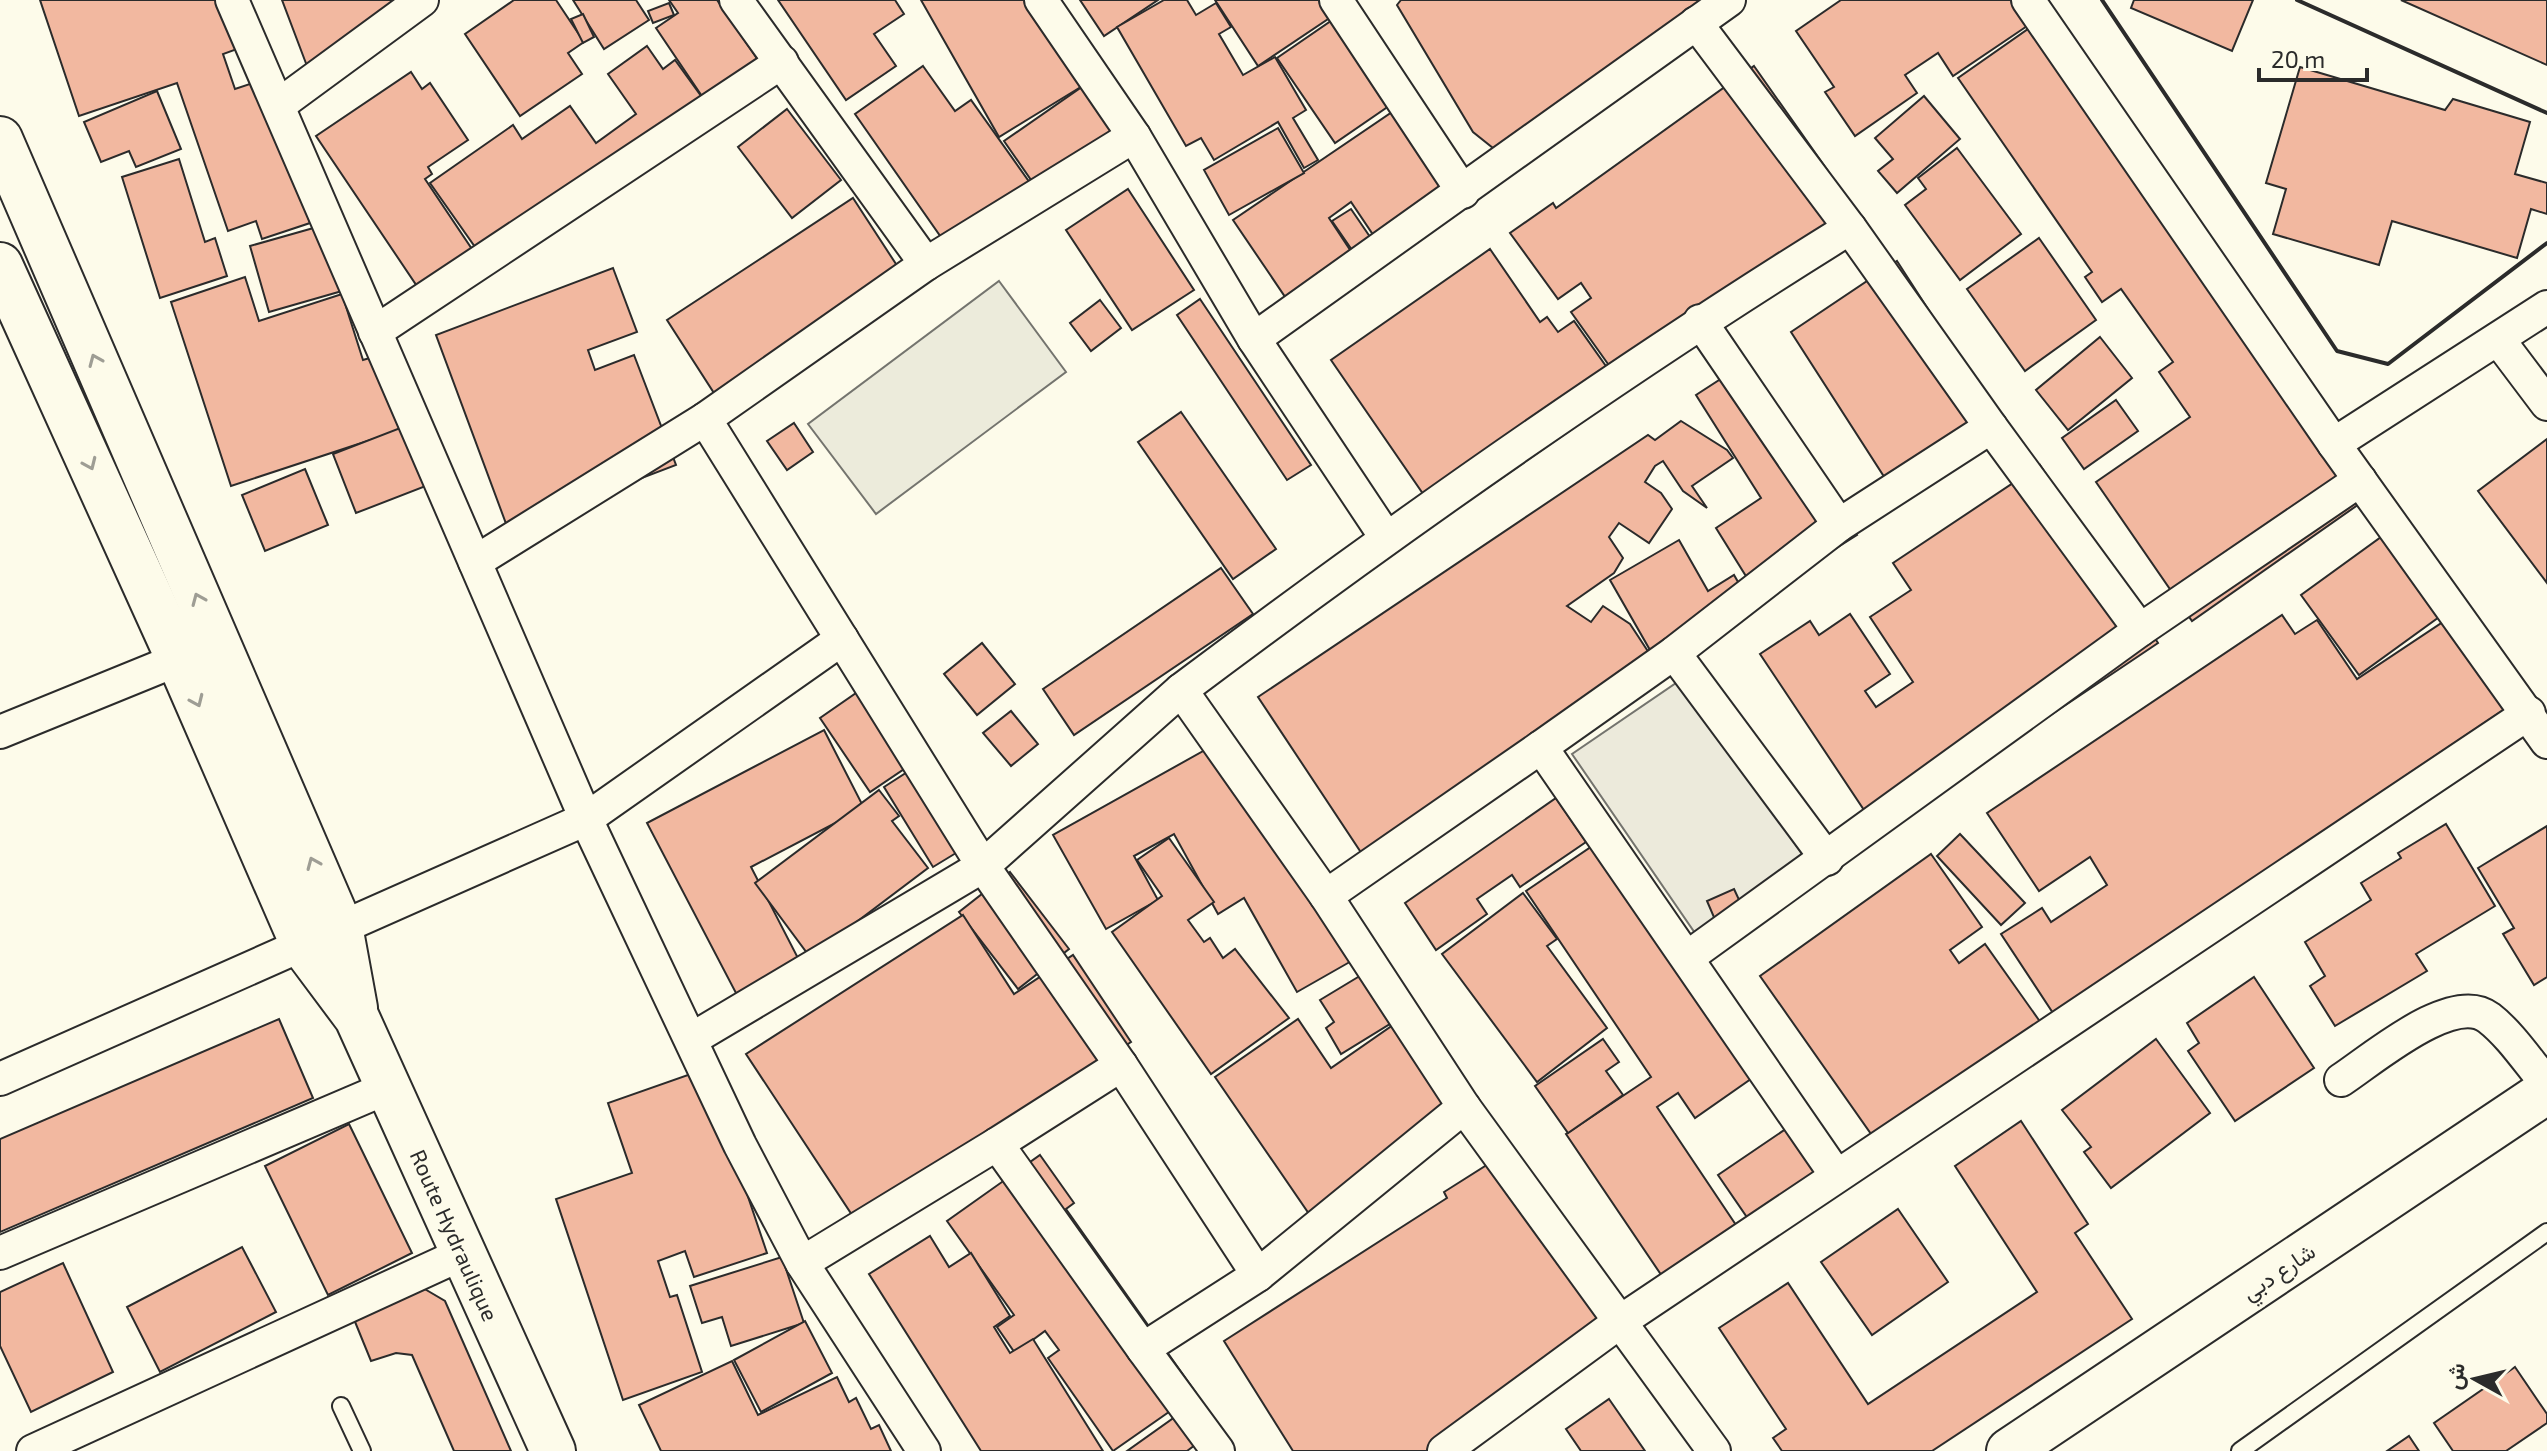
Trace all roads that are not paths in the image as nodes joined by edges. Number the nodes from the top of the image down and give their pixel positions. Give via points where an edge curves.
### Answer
1 (232, 0) edge
2 (736, 0) edge
3 (1041, 0) edge
4 (1336, 0) edge
5 (1729, 0) edge
6 (2028, 0) edge
7 (407, 4) edge
8 (1696, 23) junction
9 (782, 62) junction
10 (279, 105) junction
11 (1134, 136) junction
12 (0, 139) edge
13 (1463, 192) junction
14 (1850, 228) junction
15 (926, 264) junction
16 (0, 265) edge
17 (2547, 307) edge
18 (1700, 321) junction
19 (375, 332) junction
20 (1254, 339) junction
21 (2498, 339) junction
22 (2547, 404) edge
23 (705, 419) junction
24 (1991, 427) junction
25 (2334, 444) junction
26 (2360, 480) junction
27 (1839, 525) junction
28 (1385, 536) junction
29 (475, 562) junction
30 (2140, 630) junction
31 (842, 639) junction
32 (198, 652) junction
33 (1674, 653) junction
34 (1181, 690) junction
35 (2529, 713) junction
36 (0, 732) edge
37 (2547, 742) edge
38 (1541, 747) junction
39 (586, 819) junction
40 (1827, 859) junction
41 (983, 866) junction
42 (1326, 896) junction
43 (322, 936) junction
44 (1688, 957) junction
45 (692, 1039) junction
46 (1121, 1065) junction
47 (0, 1079) edge
48 (2341, 1080) dead end
49 (2547, 1084) edge
50 (389, 1087) junction
51 (2547, 1091) edge
52 (1464, 1107) junction
53 (997, 1144) junction
54 (1836, 1175) junction
55 (2547, 1232) edge
56 (0, 1253) edge
57 (464, 1253) junction
58 (802, 1263) junction
59 (1258, 1275) junction
60 (1621, 1321) junction
61 (1143, 1349) junction
62 (341, 1406) dead end
63 (33, 1451) edge
64 (362, 1451) edge
65 (553, 1451) edge
66 (924, 1451) edge
67 (1218, 1451) edge
68 (1444, 1451) edge
69 (1714, 1451) edge
70 (2009, 1451) edge
71 (2240, 1451) edge

1 - 10 street
2 - 9 street
3 - 11 street
4 - 13 street
5 - 8 street
6 - 25 street
7 - 10 street
8 - 13 street
8 - 14 street
9 - 15 street
9 - 19 street
10 - 19 street
11 - 15 street
11 - 20 street
32 -> 12 main road
13 - 20 street
14 - 18 street
14 - 24 street
15 - 23 street
16 -> 32 main road
17 - 21 street
18 - 27 street
18 - 28 street
19 - 29 street
20 - 28 street
21 - 22 street
21 - 25 street
23 - 29 street
23 - 31 street
24 - 27 street
24 - 30 street
25 - 26 street
26 - 30 street
26 - 35 street
27 - 33 street
28 - 34 street
29 - 39 street
30 - 40 street
31 - 39 street
31 - 41 street
32 - 36 street
32 - 43 main road, Route Hydraulique
33 - 38 street
33 - 40 street
34 - 41 street
34 - 42 street
35 - 37 street
35 - 54 street
38 - 42 street
38 - 44 street
39 - 43 street
39 - 45 street
40 - 44 street
41 - 45 street
41 - 46 street
42 - 52 street
43 - 47 street
43 - 50 main road, Route Hydraulique
44 - 54 street
45 - 58 street
46 - 53 street
46 - 59 street
48 - 49 street via 2445,1013 2468,1009 2488,1017
50 - 56 street
50 - 57 main road, Route Hydraulique
51 - 70 main road, شارع دبي
52 - 59 street
52 - 60 street
53 - 58 street
53 - 61 street
54 - 60 street
55 - 71 lane
57 - 63 street
57 - 65 main road, Route Hydraulique
58 - 66 street
59 - 61 street
60 - 68 street
60 - 69 street
61 - 67 street
62 - 64 lane

